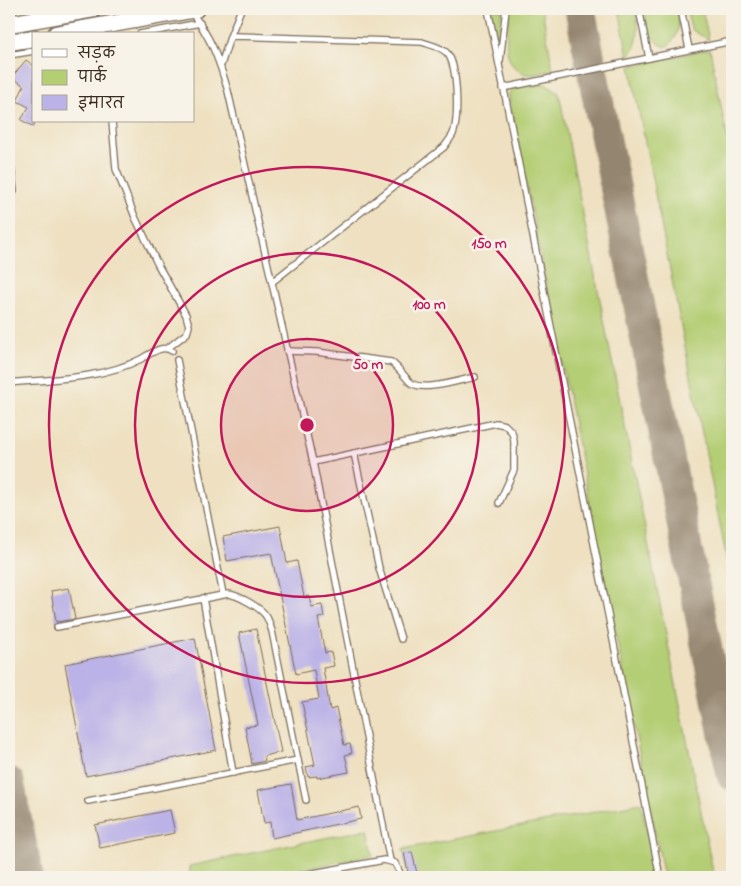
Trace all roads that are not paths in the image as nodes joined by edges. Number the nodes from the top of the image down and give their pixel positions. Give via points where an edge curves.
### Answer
1 (94, 9) edge
2 (241, 9) edge
3 (488, 9) edge
4 (506, 9) edge
5 (639, 9) edge
6 (681, 9) edge
7 (195, 14) edge
8 (9, 24) edge
9 (70, 32) edge
10 (146, 32) edge
11 (230, 37) junction
12 (32, 38) edge
13 (732, 40) edge
14 (9, 42) edge
15 (689, 49) junction
16 (32, 51) edge
17 (9, 55) edge
18 (649, 58) junction
19 (221, 65) junction
20 (499, 66) junction
21 (503, 88) junction
22 (112, 122) edge
23 (9, 152) edge
24 (14, 191) dead end
25 (272, 282) junction
26 (287, 350) junction
27 (177, 360) dead end
28 (475, 377) dead end
29 (9, 383) edge
30 (354, 453) junction
31 (312, 462) junction
32 (499, 503) dead end
33 (222, 594) junction
34 (203, 598) junction
35 (57, 627) dead end
36 (400, 638) dead end
37 (298, 760) junction
38 (233, 773) junction
39 (88, 800) dead end
40 (306, 800) dead end
41 (390, 861) junction
42 (292, 877) edge
43 (402, 877) edge
44 (660, 877) edge

1 - 8 street
2 - 11 lane
3 - 20 lane
4 - 20 lane
5 - 18 lane
6 - 15 lane
7 - 9 street
7 - 10 lane
7 - 19 lane
11 - 19 lane
11 - 25 lane via 422,42 447,53 455,75 456,121 453,135 444,147
12 - 14 street
13 - 15 lane
15 - 18 lane
16 - 17 lane
18 - 21 lane
19 - 25 lane
20 - 21 lane
21 - 44 lane
22 - 29 lane via 116,168 139,225 186,316 187,333 170,350 160,349 130,364 101,372
23 - 24 lane
25 - 26 lane
26 - 28 lane via 391,362 416,386
26 - 31 lane
27 - 33 lane
30 - 31 lane
30 - 32 lane via 496,423 505,425 512,432 514,441 514,470
30 - 36 lane via 379,568
31 - 41 lane
33 - 34 lane
33 - 37 lane via 234,594 261,611 270,622
34 - 35 lane
34 - 38 lane
37 - 38 lane
37 - 40 lane
38 - 39 lane
41 - 42 lane via 376,860
41 - 43 lane via 395,863

